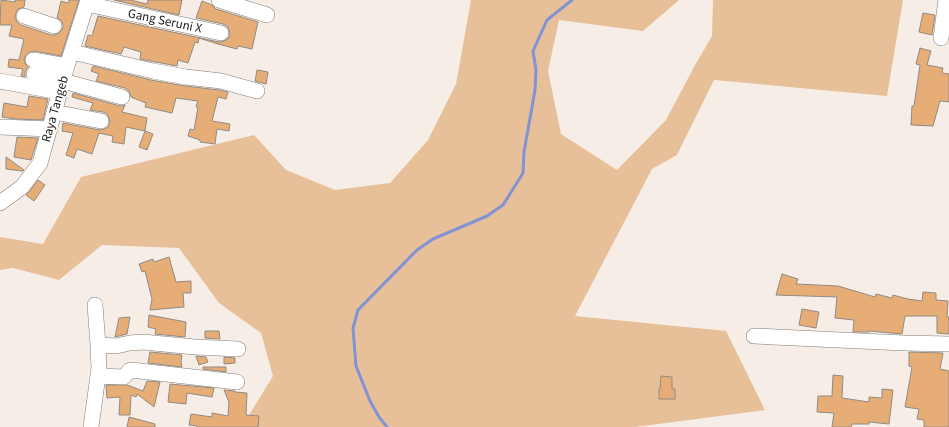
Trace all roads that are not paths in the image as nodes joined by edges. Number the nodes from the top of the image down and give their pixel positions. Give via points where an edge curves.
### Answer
1 (219, 0) edge
2 (946, 0) edge
3 (87, 2) edge
4 (24, 16) dead end
5 (267, 16) dead end
6 (54, 26) dead end
7 (221, 33) dead end
8 (941, 38) dead end
9 (72, 52) junction
10 (33, 67) dead end
11 (63, 80) junction
12 (0, 81) edge
13 (257, 91) dead end
14 (122, 97) dead end
15 (54, 112) junction
16 (101, 121) dead end
17 (0, 127) edge
18 (50, 129) junction
19 (0, 203) edge
20 (96, 305) dead end
21 (754, 336) dead end
22 (949, 344) edge
23 (98, 345) junction
24 (238, 349) dead end
25 (98, 376) junction
26 (237, 382) dead end
27 (91, 427) edge

1 - 5 street
2 - 8 street
3 - 7 street, Gang Seruni X
3 - 9 street, Raya Tangeb
4 - 6 street
9 - 11 street, Raya Tangeb
9 - 13 street via 153,71 221,81
10 - 11 street
11 - 12 street
11 - 14 street
11 - 15 street, Raya Tangeb
15 - 16 street
15 - 18 street, Raya Tangeb
17 - 18 street
18 - 19 street, Raya Tangeb via 40,163 34,172 22,187
20 - 23 street
21 - 22 street
23 - 24 street via 116,346 143,342
23 - 25 street
25 - 26 street via 124,377 131,370
25 - 27 street

